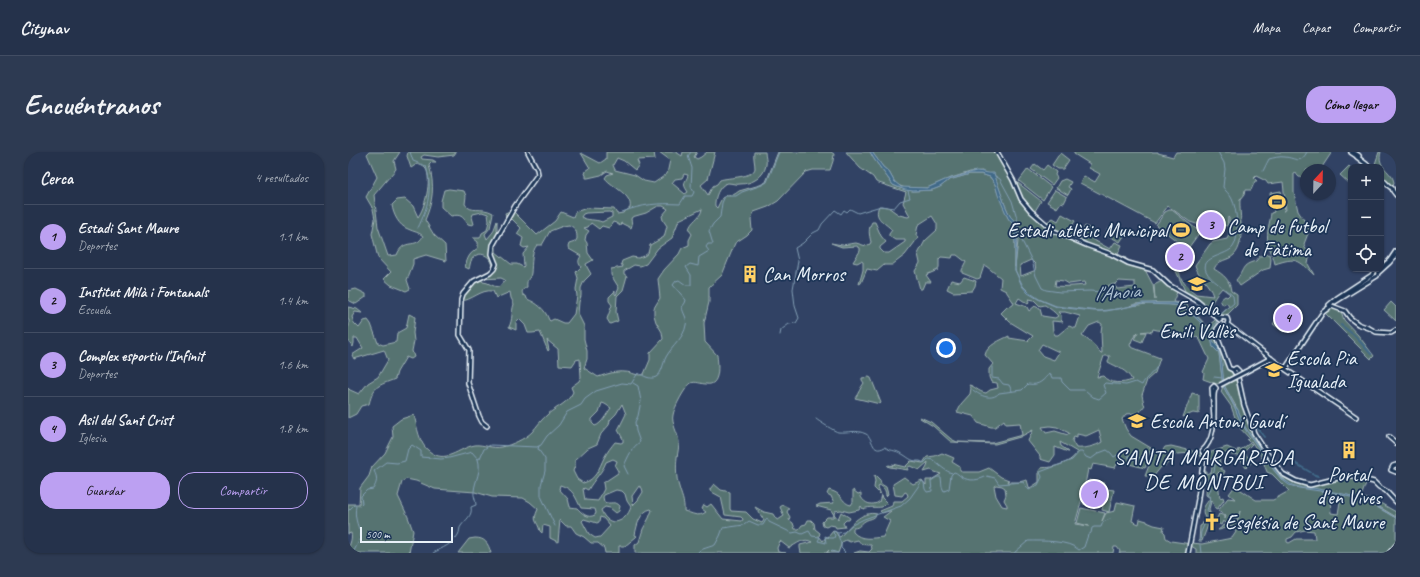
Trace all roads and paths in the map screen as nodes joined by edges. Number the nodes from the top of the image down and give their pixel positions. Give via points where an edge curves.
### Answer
1 (528, 152) edge
2 (997, 152) edge
3 (1350, 152) edge
4 (1358, 156) joint
5 (1367, 164) edge
6 (1367, 164) edge
7 (1384, 182) edge
8 (1396, 196) edge
9 (1396, 251) edge
10 (1396, 255) edge
11 (1384, 265) edge
12 (1384, 266) edge
13 (1374, 272) edge
14 (1330, 306) junction
15 (1220, 318) junction
16 (1221, 324) junction
17 (1227, 324) junction
18 (1396, 330) edge
19 (1271, 358) junction
20 (1285, 369) junction
21 (1356, 417) dead end
22 (487, 426) dead end
23 (1389, 437) dead end
24 (1396, 443) edge
25 (1396, 465) edge
26 (1396, 472) edge
27 (1396, 502) edge
28 (1396, 546) edge
29 (1188, 553) edge
30 (1390, 553) edge

1 - 22 street via 538,174 515,206 494,246 494,269 474,280 461,300 460,335 470,350 468,383 479,416
2 - 15 street via 1021,199 1054,230 1127,262 1153,270 1169,285
3 - 4 highway
3 - 6 street
4 - 5 street
7 - 8 street
9 - 11 street
10 - 12 street
13 - 14 street via 1374,275
14 - 18 street via 1346,312 1358,324 1376,332 1391,333
14 - 20 street via 1323,312
15 - 16 street
15 - 17 street via 1228,319
16 - 17 street
16 - 27 street via 1217,329 1217,336 1228,367 1237,373 1254,433 1283,474 1296,481 1310,484 1346,476 1356,477 1373,482
17 - 19 street
19 - 20 street
19 - 29 street, bridge via 1215,389 1212,434 1205,448 1207,452 1204,454
20 - 21 street
23 - 24 street
25 - 26 street via 1391,470
28 - 30 main road

